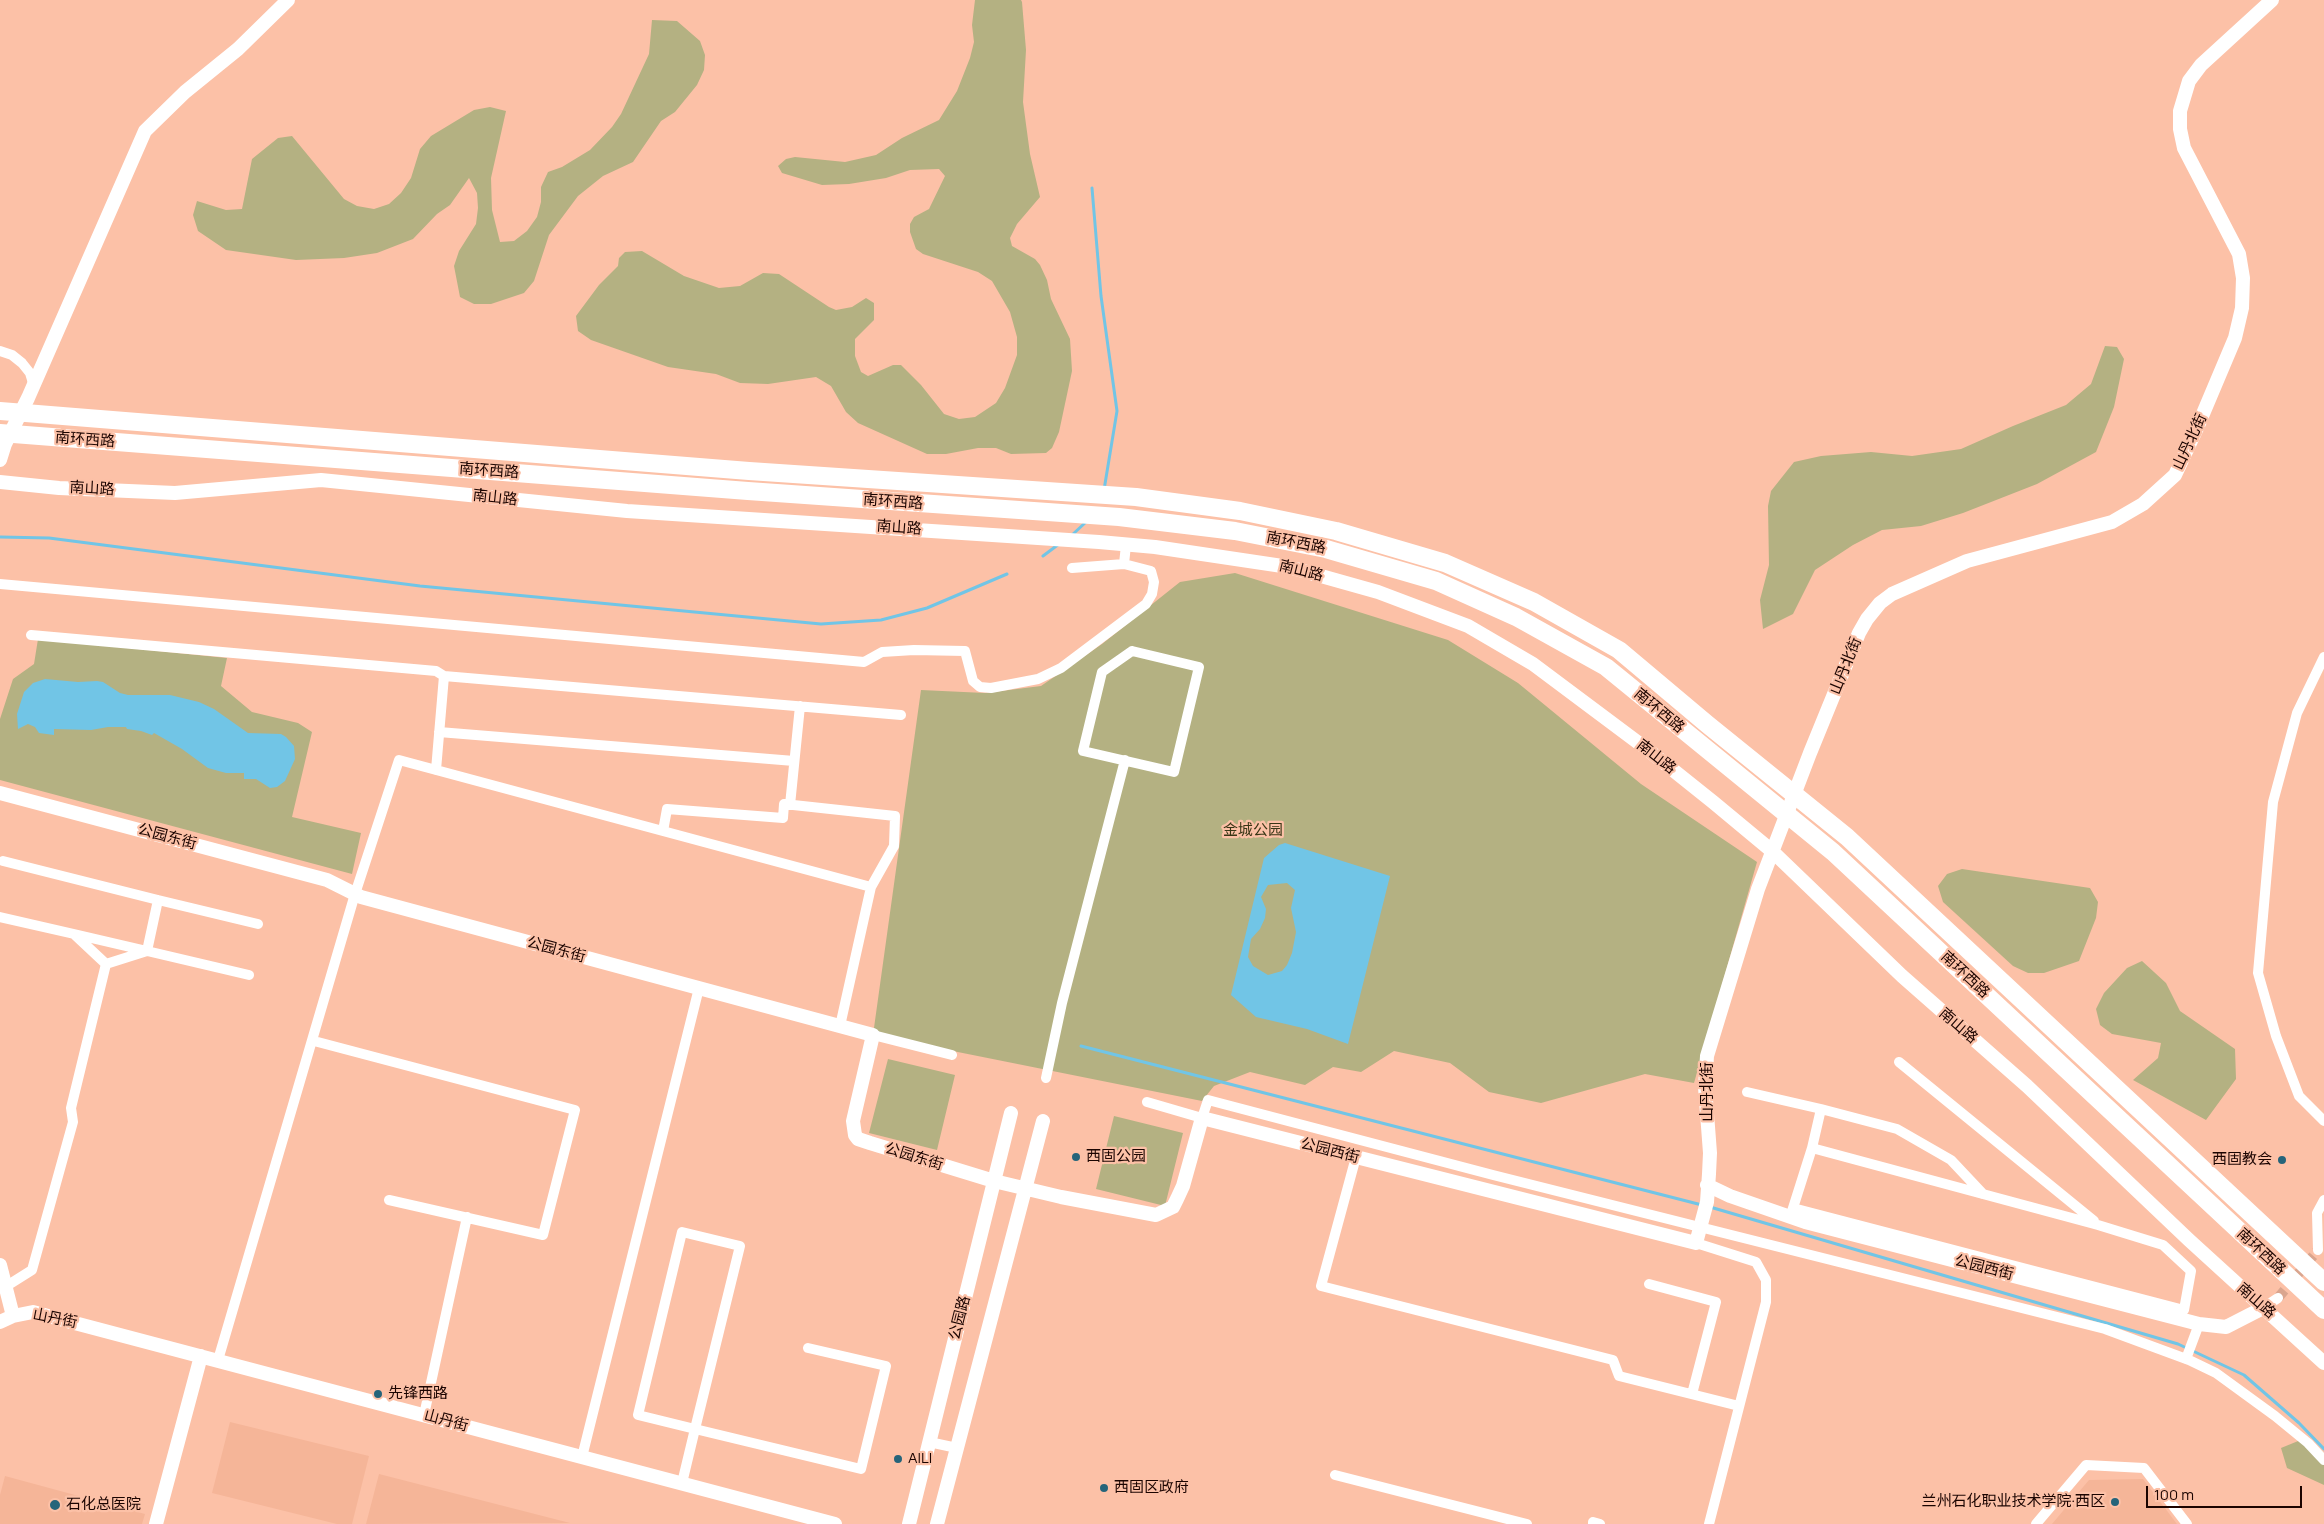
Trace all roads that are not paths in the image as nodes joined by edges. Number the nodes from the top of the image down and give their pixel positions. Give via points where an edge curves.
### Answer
1 (288, 0) edge
2 (2272, 0) edge
3 (0, 351) edge
4 (34, 386) junction
5 (0, 412) edge
6 (0, 433) edge
7 (0, 460) edge
8 (0, 482) edge
9 (1126, 544) junction
10 (1124, 564) junction
11 (1072, 568) dead end
12 (0, 584) edge
13 (31, 635) dead end
14 (2324, 657) edge
15 (444, 676) junction
16 (800, 706) junction
17 (901, 715) dead end
18 (439, 732) junction
19 (794, 760) junction
20 (1125, 760) junction
21 (436, 770) junction
22 (0, 793) edge
23 (790, 805) junction
24 (663, 832) junction
25 (1772, 851) junction
26 (2, 861) dead end
27 (871, 888) junction
28 (355, 894) junction
29 (158, 900) junction
30 (0, 917) edge
31 (258, 924) dead end
32 (74, 934) junction
33 (147, 951) junction
34 (106, 964) junction
35 (249, 975) dead end
36 (699, 988) junction
37 (840, 1026) junction
38 (872, 1035) junction
39 (314, 1041) junction
40 (952, 1055) dead end
41 (1899, 1062) dead end
42 (1046, 1078) dead end
43 (1747, 1092) dead end
44 (1147, 1102) dead end
45 (1821, 1109) junction
46 (1011, 1113) dead end
47 (1202, 1118) junction
48 (1043, 1120) dead end
49 (2324, 1121) edge
50 (1812, 1148) junction
51 (1356, 1157) junction
52 (994, 1181) junction
53 (1707, 1185) junction
54 (1025, 1189) junction
55 (1984, 1194) junction
56 (389, 1200) dead end
57 (2324, 1200) edge
58 (1792, 1213) junction
59 (467, 1218) junction
60 (1700, 1223) junction
61 (2098, 1225) junction
62 (1696, 1243) junction
63 (2318, 1250) tunnel mouth
64 (0, 1265) edge
65 (2324, 1282) edge
66 (1649, 1284) dead end
67 (6, 1287) junction
68 (2278, 1298) tunnel mouth
69 (2263, 1308) junction
70 (2324, 1310) edge
71 (6, 1319) edge
72 (2197, 1329) junction
73 (808, 1348) dead end
74 (201, 1356) junction
75 (2187, 1356) junction
76 (218, 1360) junction
77 (2324, 1363) edge
78 (1692, 1394) junction
79 (1739, 1406) junction
80 (424, 1415) junction
81 (695, 1429) junction
82 (929, 1442) junction
83 (957, 1448) junction
84 (582, 1456) junction
85 (2324, 1460) edge
86 (1335, 1475) dead end
87 (682, 1483) junction
88 (156, 1524) edge
89 (835, 1524) edge
90 (909, 1524) edge
91 (937, 1524) edge
92 (1527, 1524) edge
93 (1593, 1524) edge
94 (1600, 1524) edge
95 (1709, 1524) edge
96 (2036, 1524) edge
97 (2187, 1524) edge

1 - 4 street via 145,131
2 - 25 street, 山丹北街 via 2201,65 2189,81 2182,100 2180,120 2184,148 2240,254 2244,278 2235,338 2175,476 2143,504 2112,522 1967,561 1911,584 1880,603 1859,633
3 - 4 street via 22,363
4 - 7 street
5 - 65 highway, 南环西路 via 1136,497 1240,510 1336,530 1445,562 1525,598 1619,650 1847,837
6 - 70 highway, 南环西路 via 1119,517 1234,531 1326,549 1445,585 1516,617 1606,667 1833,852
8 - 9 street, 南山路 via 175,493 321,480 627,511
9 - 10 street
9 - 25 street, 南山路 via 1289,567 1378,592 1468,626 1532,664 1648,750
10 - 11 street
10 - 12 street via 1151,571 1154,589 1146,604 1061,668 1038,679 991,688 980,687 973,681 965,651 882,652 864,662
13 - 15 street via 436,671
14 - 49 street via 2297,712 2273,802 2258,973 2276,1036 2299,1096
15 - 16 street
15 - 18 street
16 - 17 street
16 - 19 street
18 - 19 street
18 - 21 street
19 - 23 street
20 - 20 street via 1174,772 1199,666 1132,651 1102,672 1083,751
20 - 42 street via 1062,1003
21 - 24 street
21 - 28 street via 399,760
22 - 28 street, 公园东街 via 327,880
23 - 24 street via 784,804 783,818 667,809
23 - 27 street via 895,816 894,846
24 - 27 street
25 - 53 street, 山丹北街 via 1707,1056 1705,1087 1710,1152
25 - 69 street, 南山路 via 1902,976 2027,1086
26 - 29 street
27 - 37 street
28 - 36 street, 公园东街
28 - 39 street
29 - 31 street
29 - 33 street
30 - 32 street
32 - 33 street
32 - 34 street
33 - 34 street
33 - 35 street
34 - 67 street via 71,1108 73,1122 32,1270
36 - 37 street, 公园东街
36 - 84 street
37 - 38 street, 公园东街
38 - 40 street
38 - 52 street, 公园东街 via 853,1121 858,1139
39 - 59 street via 575,1110 543,1235
39 - 76 street
41 - 61 street
43 - 45 street
44 - 47 street
45 - 50 street
45 - 55 street via 1897,1129 1952,1160
46 - 52 street, 公园路
47 - 51 street, 公园西街
47 - 54 street via 1183,1186 1173,1207 1164,1212 1156,1215
47 - 60 street via 1208,1100 1493,1175
48 - 54 street, 公园路
50 - 55 street
50 - 58 street
51 - 62 street, 公园西街
51 - 78 street via 1321,1286 1613,1360 1619,1376
52 - 54 street
52 - 82 street, 公园路
53 - 58 street, 公园西街 via 1730,1196
53 - 60 street, 山丹北街 via 1707,1202
54 - 83 street, 公园路
55 - 61 street
56 - 59 street
57 - 63 street via 2317,1213
58 - 61 street via 2184,1310 2191,1272 2186,1266 2163,1245
58 - 72 street, 公园西街
59 - 80 street
60 - 62 street, 山丹北街
60 - 75 street via 2105,1329
62 - 79 street via 1756,1262 1766,1280 1766,1302
64 - 67 street
66 - 78 street via 1716,1302
67 - 71 street
68 - 69 street
69 - 72 street, 公园西街 via 2226,1327
69 - 77 street, 南山路
71 - 74 street, 山丹街 via 33,1312
72 - 75 street
73 - 81 street via 886,1366 861,1469
74 - 76 street, 山丹街
74 - 88 street
75 - 85 street via 2237,1388 2308,1443
76 - 80 street, 山丹街
78 - 79 street
79 - 95 street
80 - 84 street, 山丹街
81 - 81 street via 740,1246 682,1232 638,1415
81 - 87 street
82 - 83 street
82 - 90 street, 公园路
83 - 91 street, 公园路
84 - 87 street, 山丹街
86 - 92 street
87 - 89 street, 山丹街
93 - 94 street
96 - 97 street via 2086,1465 2144,1468

